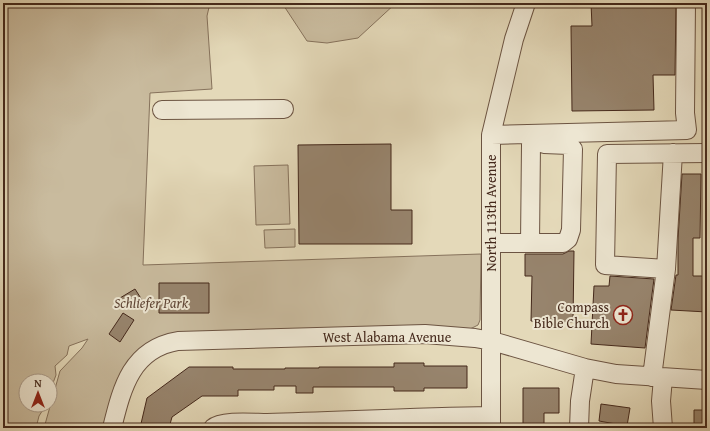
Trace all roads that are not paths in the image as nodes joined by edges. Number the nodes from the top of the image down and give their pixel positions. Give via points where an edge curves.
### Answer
1 (526, 3) edge
2 (686, 3) edge
3 (284, 109) dead end
4 (162, 110) dead end
5 (687, 130) junction
6 (490, 141) junction
7 (531, 144) junction
8 (690, 153) edge
9 (491, 243) junction
10 (530, 243) junction
11 (666, 269) junction
12 (492, 341) junction
13 (585, 368) junction
14 (658, 378) junction
15 (707, 380) edge
16 (491, 422) edge
17 (112, 428) edge
18 (213, 428) edge
19 (579, 428) edge
20 (663, 428) edge

1 - 6 street, North 113th Avenue via 514,39
2 - 5 street via 684,113
3 - 4 street
5 - 6 street
5 - 8 street
6 - 7 street
6 - 9 street, North 113th Avenue
7 - 10 street
7 - 10 street via 568,145 573,149 571,230 568,239 563,244
8 - 11 street
8 - 11 street via 607,154 605,265
9 - 10 street
9 - 12 street, North 113th Avenue
11 - 14 street
12 - 13 street, West Alabama Avenue
12 - 16 street, North 113th Avenue
12 - 17 street, West Alabama Avenue via 425,334 178,341 162,345 139,360 124,386
13 - 14 street, West Alabama Avenue
13 - 19 street
14 - 15 street, West Alabama Avenue
14 - 20 street
16 - 18 street via 395,418 240,423 217,425

